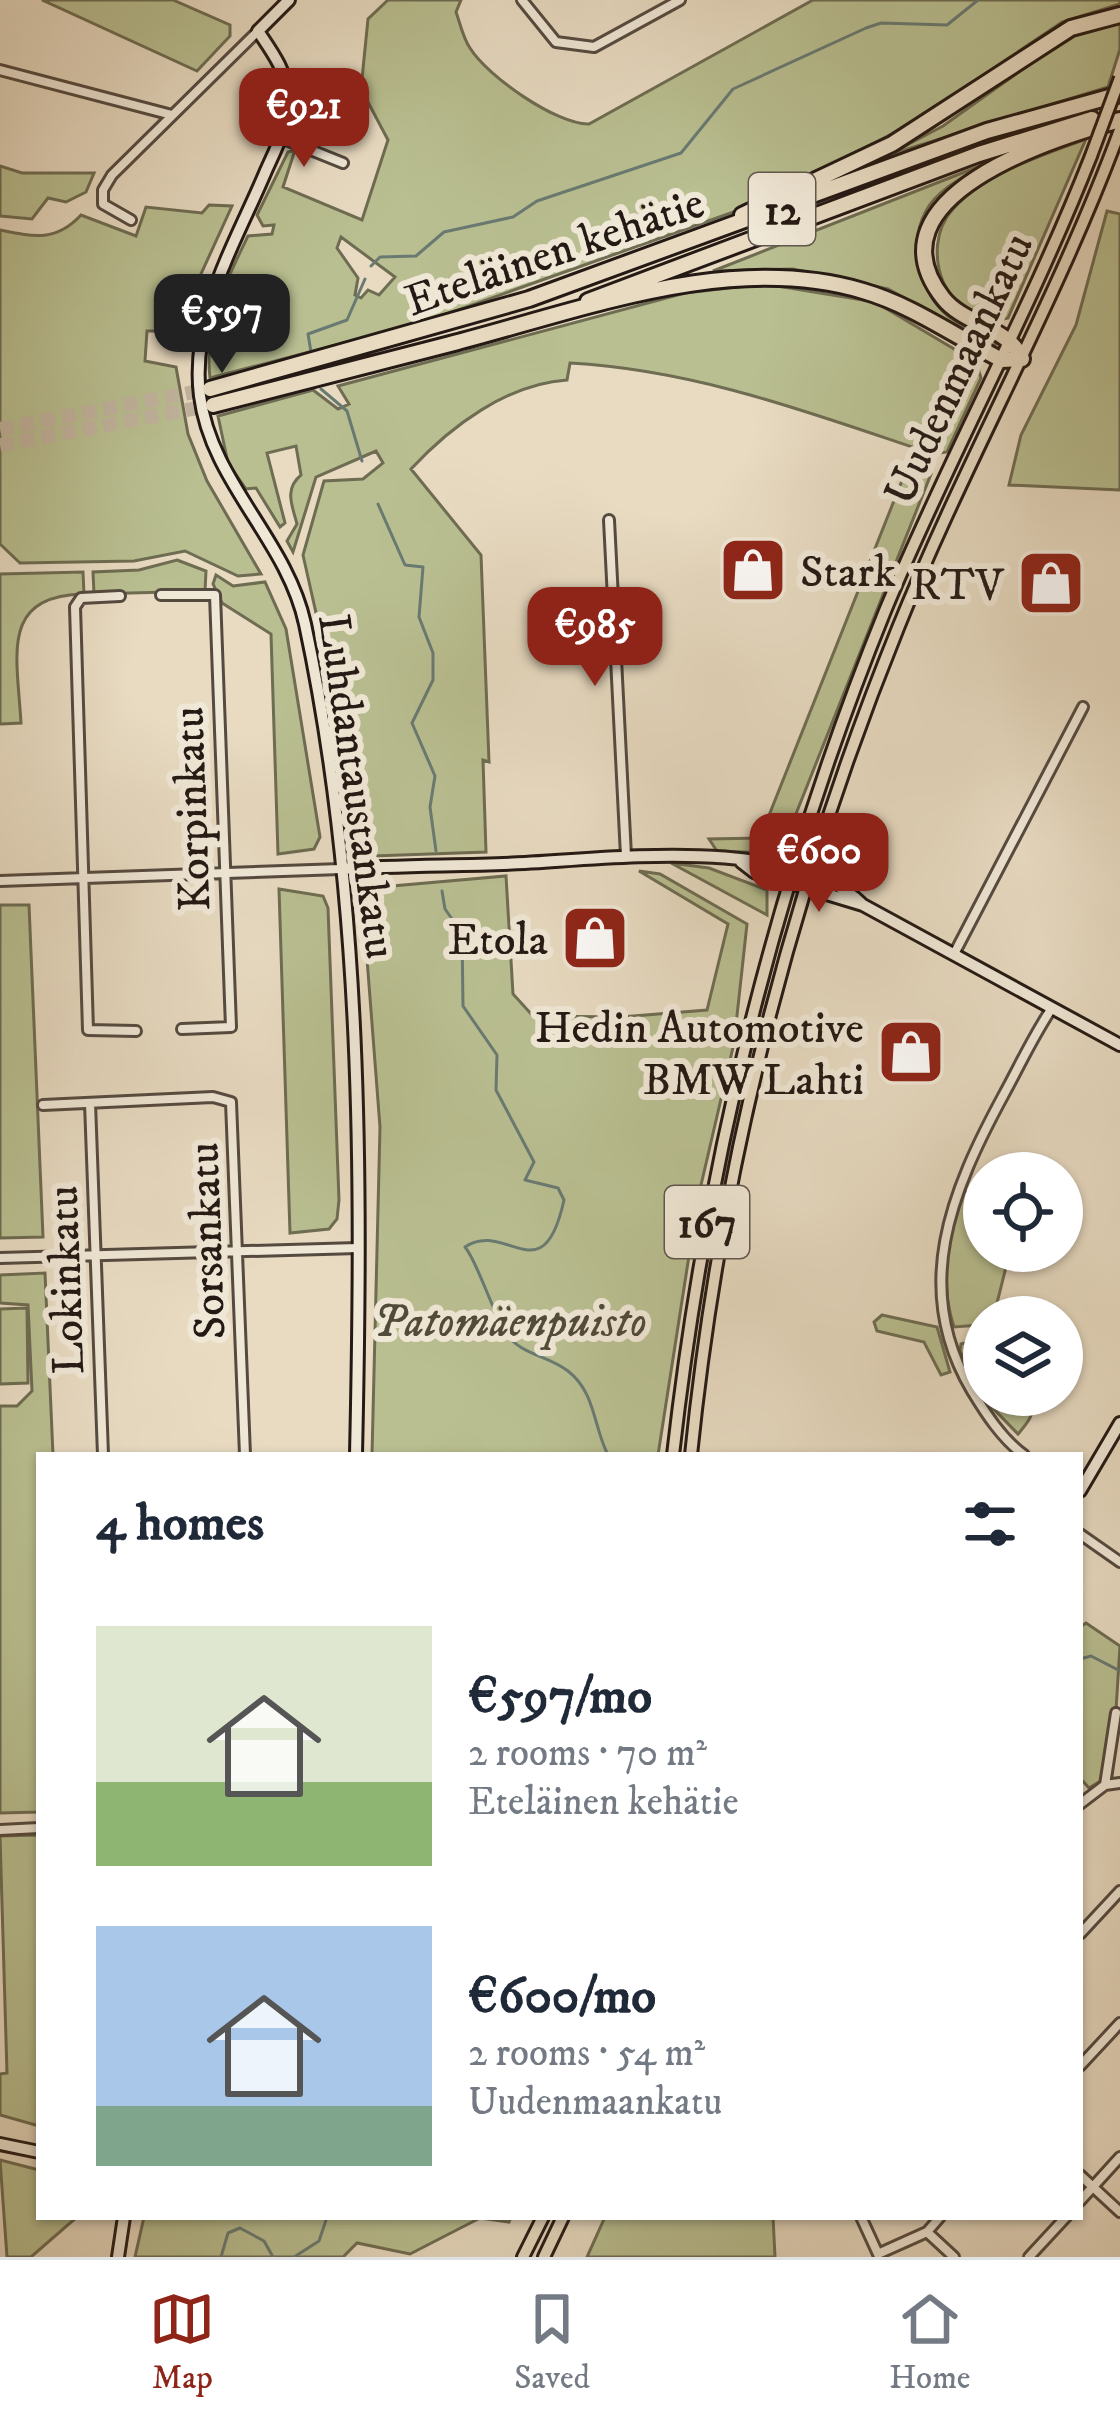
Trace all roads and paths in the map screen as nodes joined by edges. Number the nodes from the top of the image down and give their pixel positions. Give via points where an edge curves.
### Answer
1 (289, 0) edge
2 (522, 0) edge
3 (680, 0) edge
4 (1120, 15) edge
5 (258, 31) junction
6 (0, 70) edge
7 (1120, 79) edge
8 (1120, 94) edge
9 (172, 115) junction
10 (1120, 116) edge
11 (1120, 130) edge
12 (281, 138) junction
13 (343, 163) dead end
14 (131, 220) dead end
15 (445, 326) junction
16 (1011, 341) junction
17 (450, 344) junction
18 (1022, 359) junction
19 (1002, 360) junction
20 (609, 520) dead end
21 (161, 595) dead end
22 (120, 596) dead end
23 (1083, 707) dead end
24 (626, 856) junction
25 (341, 869) junction
26 (225, 874) junction
27 (792, 874) junction
28 (84, 878) junction
29 (808, 879) junction
30 (0, 881) edge
31 (953, 954) junction
32 (1052, 1008) junction
33 (182, 1029) dead end
34 (136, 1031) dead end
35 (1120, 1045) edge
36 (90, 1103) junction
37 (43, 1105) dead end
38 (358, 1248) junction
39 (238, 1250) junction
40 (97, 1255) junction
41 (0, 1258) edge
42 (1120, 1423) edge
43 (103, 1452) edge
44 (245, 1452) edge
45 (356, 1452) edge
46 (673, 1452) edge
47 (691, 1452) edge
48 (1021, 1452) edge
49 (1083, 1486) edge
50 (1083, 1536) edge
51 (1120, 1562) edge
52 (1116, 1713) dead end
53 (1120, 1783) edge
54 (1105, 1785) junction
55 (1083, 1802) edge
56 (36, 1828) edge
57 (0, 1830) edge
58 (1120, 1891) edge
59 (1083, 1931) edge
60 (1120, 2023) edge
61 (1083, 2063) edge
62 (0, 2144) edge
63 (36, 2151) edge
64 (1120, 2157) edge
65 (1083, 2178) edge
66 (1093, 2187) junction
67 (1083, 2198) edge
68 (1120, 2212) edge
69 (124, 2220) edge
70 (542, 2220) edge
71 (562, 2220) edge
72 (863, 2220) edge
73 (937, 2220) edge
74 (1063, 2220) edge
75 (927, 2232) junction
76 (879, 2256) edge
77 (118, 2257) edge
78 (524, 2257) edge
79 (544, 2257) edge
80 (954, 2257) edge
81 (1029, 2257) edge

1 - 5 street
2 - 3 street via 556,42 594,47
4 - 15 highway via 1071,28 931,122 797,190
5 - 9 street
5 - 12 street, Luhdantaustankatu via 286,80
6 - 9 street
7 - 16 main road, Uudenmaankatu / 167, bridge
8 - 15 highway, Eteläinen kehätie / 12 via 987,131
9 - 14 street via 103,190 107,209
10 - 16 highway via 994,167 933,218 926,240 933,284 965,317
10 - 17 highway, Eteläinen kehätie / 12 via 980,154 650,280
11 - 18 main road, Uudenmaankatu
12 - 13 street
12 - 25 street, Luhdantaustankatu via 208,307 200,398 212,446 284,566 304,620
15 - 17 highway, Eteläinen kehätie / 12 via 212,397
16 - 18 highway
16 - 19 main road, Uudenmaankatu / 167
17 - 19 highway via 669,290 766,277 863,291
18 - 19 highway
18 - 29 main road, Uudenmaankatu / 167 via 898,627
19 - 27 main road, Uudenmaankatu / 167 via 893,593
20 - 24 street
21 - 26 street, Korpinkatu via 215,596
22 - 28 street via 81,598 75,607
23 - 31 street
24 - 25 street
24 - 27 street via 741,862
25 - 26 street
25 - 38 street, Luhdantaustankatu
26 - 28 street
26 - 33 street, Korpinkatu via 231,1027
27 - 29 street
27 - 46 main road, Uudenmaankatu / 167 via 720,1153
28 - 30 street
28 - 34 street via 88,1030
29 - 31 street via 850,892
29 - 47 main road, Uudenmaankatu / 167 via 731,1188
31 - 32 street
32 - 35 street
32 - 48 street via 962,1177 939,1252 942,1311 962,1375
36 - 37 street
36 - 39 street, Sorsankatu via 231,1102
36 - 40 street, Lokinkatu
38 - 39 street
38 - 45 street, Luhdantaustankatu
39 - 40 street
39 - 44 street, Sorsankatu
40 - 41 street
40 - 43 street, Lokinkatu
42 - 49 street
50 - 51 street
52 - 54 street
53 - 54 street
54 - 55 street
56 - 57 street
58 - 59 street
60 - 61 street
62 - 63 street
64 - 66 street
65 - 66 street
66 - 67 street
66 - 68 street
69 - 77 street
70 - 78 main road
71 - 79 main road
72 - 76 street
73 - 75 street
74 - 81 street
75 - 76 street
75 - 80 street

